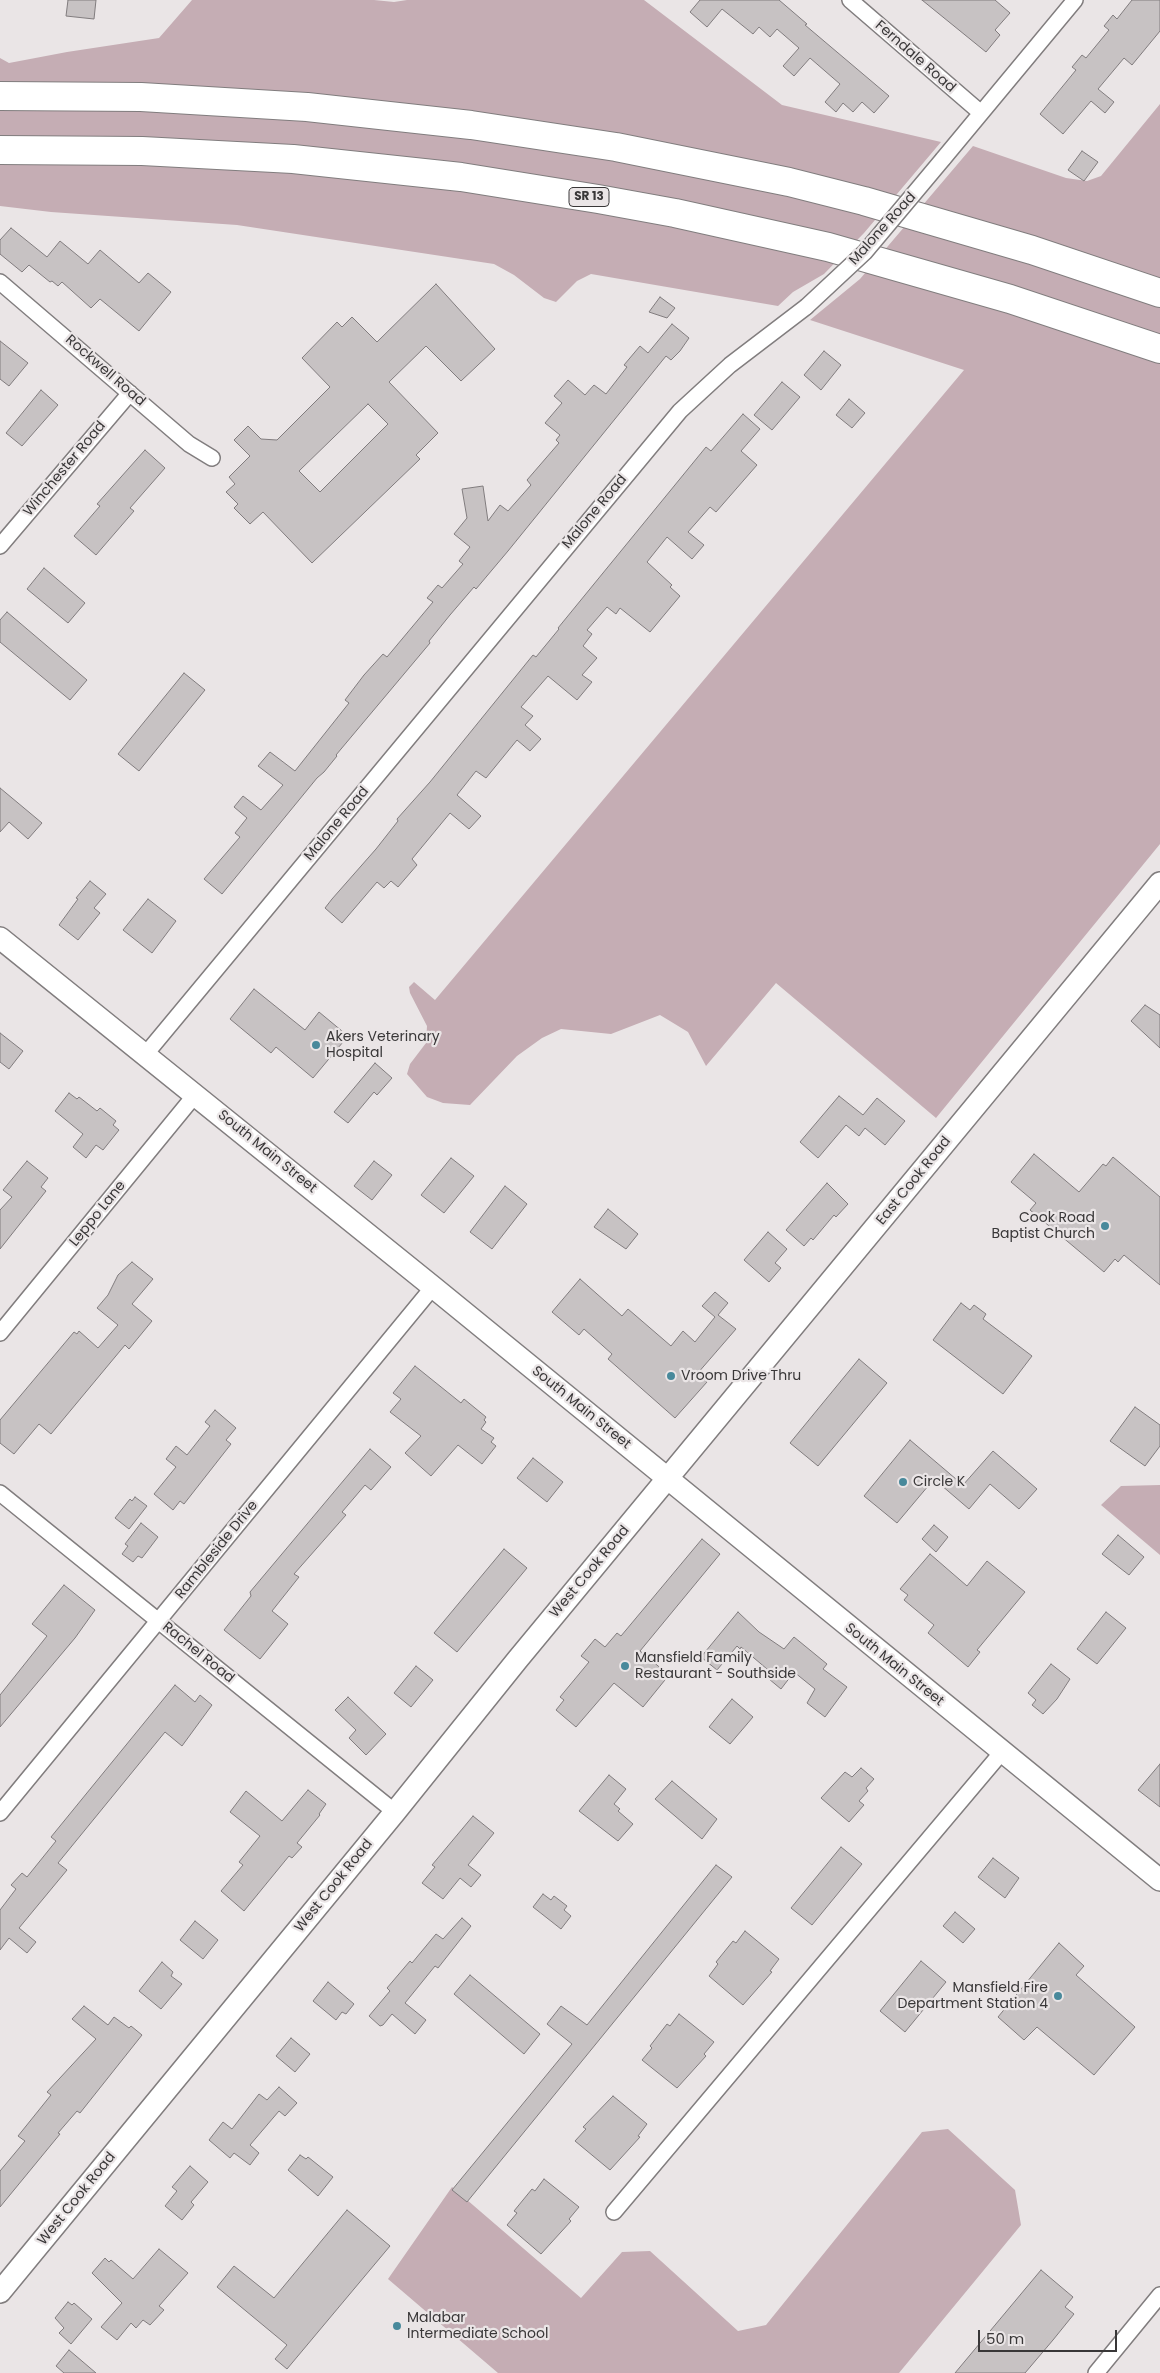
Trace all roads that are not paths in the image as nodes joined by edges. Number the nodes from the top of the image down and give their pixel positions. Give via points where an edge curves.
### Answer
1 (850, 0) edge
2 (1075, 0) edge
3 (0, 96) edge
4 (981, 113) junction
5 (0, 150) edge
6 (0, 282) edge
7 (1160, 293) edge
8 (1160, 349) edge
9 (130, 392) junction
10 (212, 458) dead end
11 (0, 546) edge
12 (1160, 883) edge
13 (0, 938) edge
14 (146, 1055) junction
15 (195, 1095) junction
16 (433, 1287) junction
17 (0, 1333) edge
18 (667, 1478) junction
19 (0, 1494) edge
20 (159, 1622) junction
21 (1002, 1752) junction
22 (395, 1812) junction
23 (0, 1813) edge
24 (1160, 1880) edge
25 (614, 2212) dead end
26 (0, 2292) edge
27 (1160, 2295) edge
28 (1096, 2373) edge

1 - 4 street, Ferndale Road
2 - 4 street, Malone Road
3 - 7 highway via 142,97 306,107 442,121 607,145 789,182 864,201 1032,250
4 - 14 street, Malone Road, bridge via 865,252 806,307 730,365 680,411
5 - 8 highway, SR 13 via 142,151 292,159 461,177 598,199 828,247 1010,299
6 - 9 street, Rockwell Road
9 - 10 street, Rockwell Road via 189,444
9 - 11 street, Winchester Road
12 - 18 main road, East Cook Road
13 - 14 main road, South Main Street
14 - 15 main road, South Main Street
15 - 16 main road, South Main Street
15 - 17 street, Leppo Lane
16 - 18 main road, South Main Street
16 - 20 street, Rambleside Drive
18 - 21 main road, South Main Street
18 - 22 main road, West Cook Road
19 - 20 street, Rachel Road
20 - 22 street, Rachel Road
20 - 23 street, Rambleside Drive
21 - 24 main road, South Main Street
21 - 25 street
22 - 26 main road, West Cook Road
27 - 28 street

